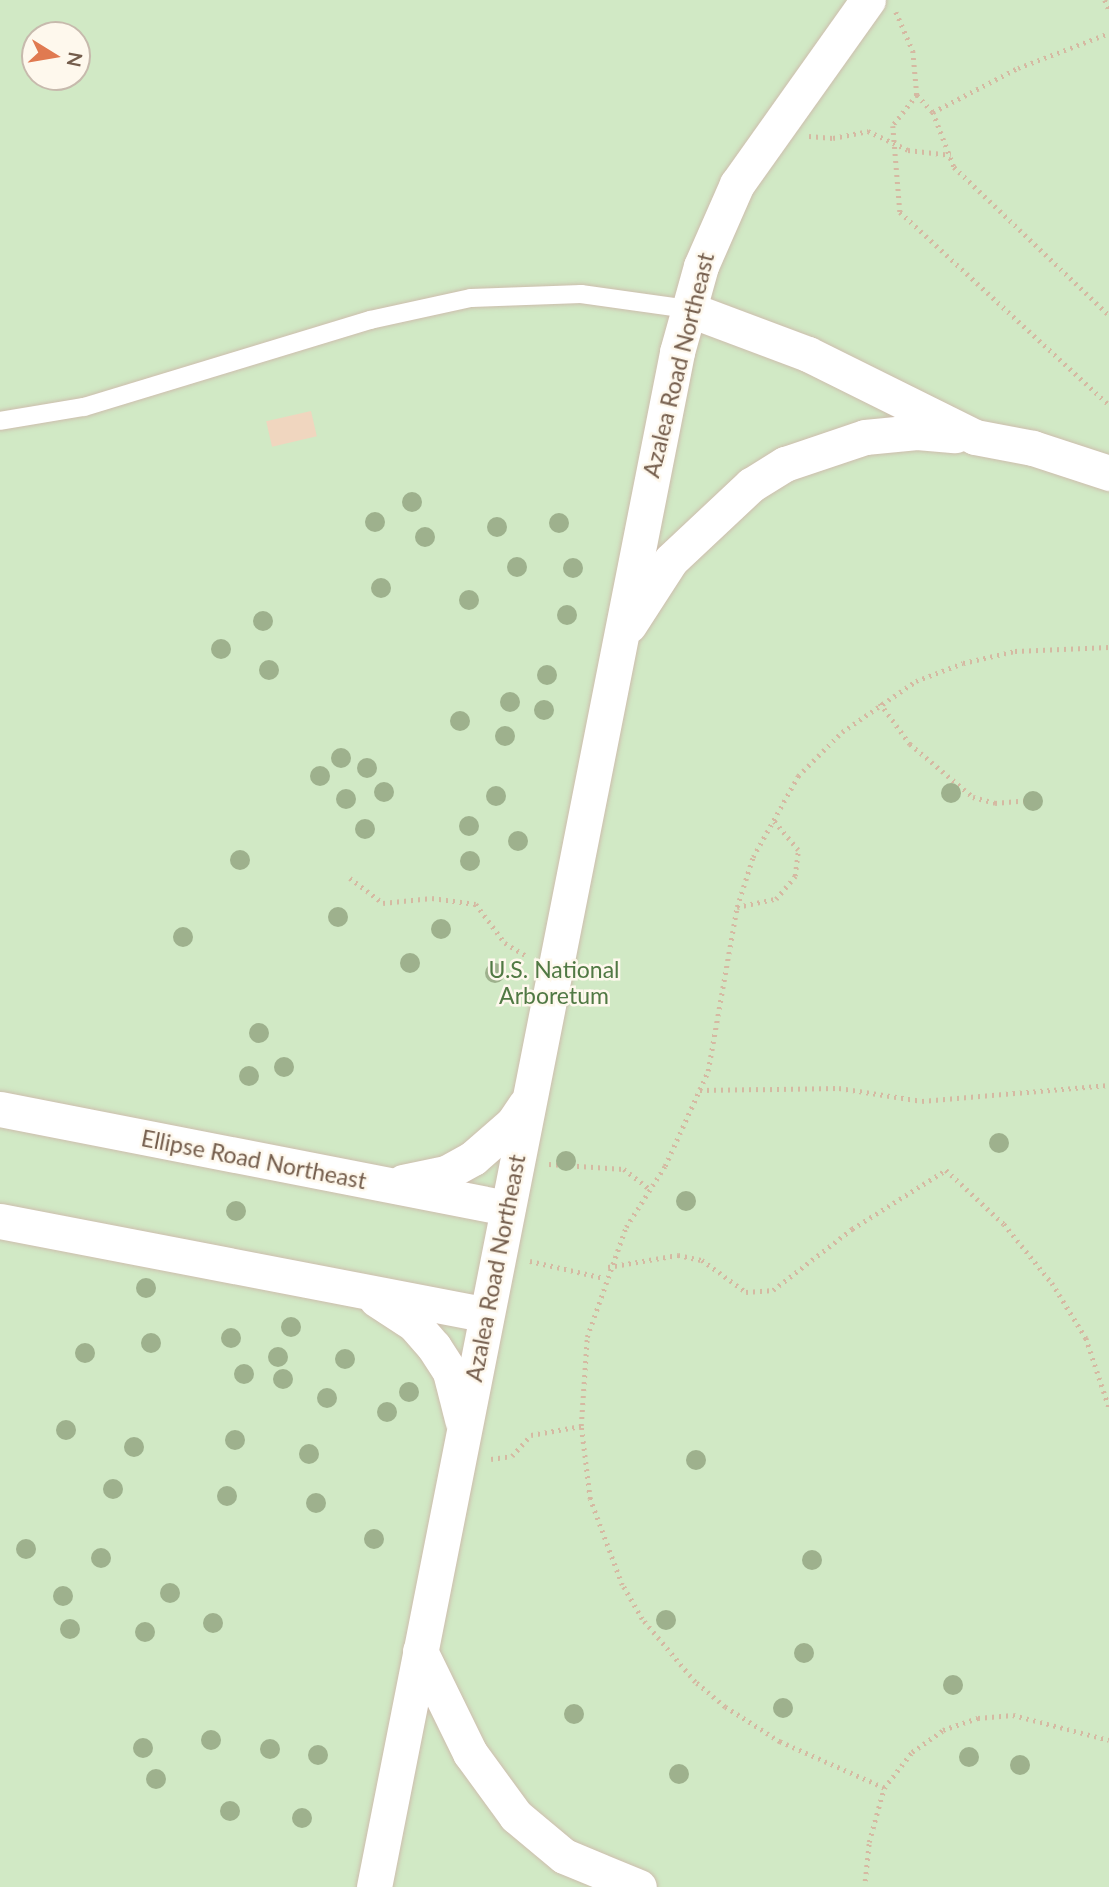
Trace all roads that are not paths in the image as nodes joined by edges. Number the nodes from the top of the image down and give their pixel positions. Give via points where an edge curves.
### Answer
1 (880, 4) edge
2 (688, 309) junction
3 (0, 421) edge
4 (975, 437) junction
5 (1109, 473) edge
6 (615, 649) junction
7 (528, 1099) junction
8 (0, 1110) edge
9 (383, 1184) junction
10 (507, 1208) junction
11 (0, 1221) edge
12 (357, 1290) junction
13 (486, 1315) junction
14 (461, 1443) junction
15 (420, 1651) junction
16 (631, 1886) edge
17 (374, 1887) edge

1 - 2 street, Azalea Road Northeast via 778,121 722,212
2 - 3 lane via 570,293 471,298 370,320 85,407
2 - 4 street via 808,354
2 - 6 street, Azalea Road Northeast
4 - 5 street via 1033,448
4 - 6 street, Azalea Road Northeast via 917,432 865,437 785,464 751,485 671,559
6 - 7 street, Azalea Road Northeast
7 - 9 street via 513,1122 473,1158 446,1173
7 - 10 street, Azalea Road Northeast
8 - 9 street, Ellipse Road Northeast
9 - 10 street, Ellipse Road Northeast
10 - 13 street, Azalea Road Northeast
11 - 12 street
12 - 13 street
12 - 14 street via 387,1304 434,1347 450,1372
13 - 14 street, Azalea Road Northeast
14 - 15 street, Azalea Road Northeast
15 - 16 street via 470,1753 516,1816 564,1856
15 - 17 street, Azalea Road Northeast

